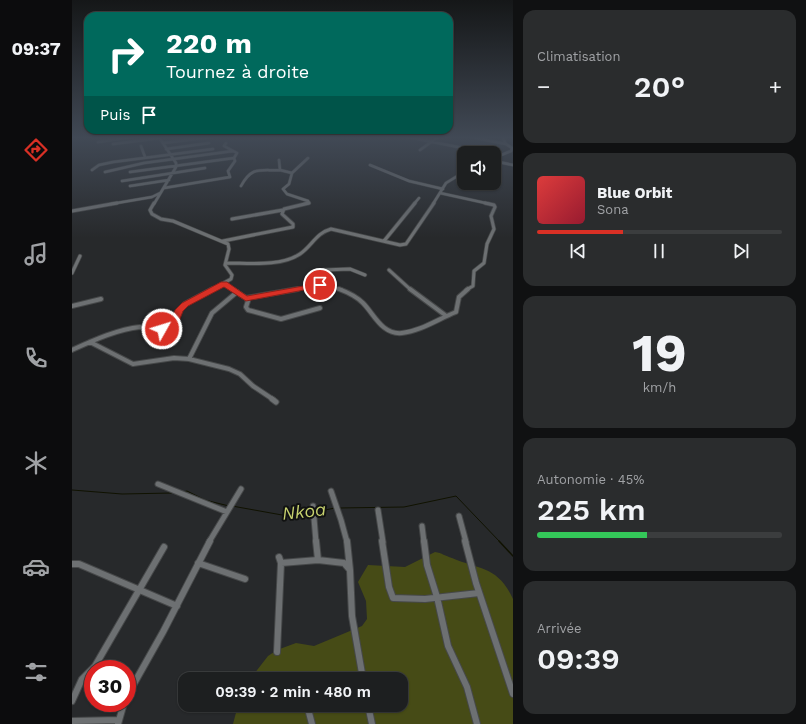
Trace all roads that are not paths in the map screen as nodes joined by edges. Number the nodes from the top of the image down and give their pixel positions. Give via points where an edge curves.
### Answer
1 (109, 171) edge
2 (139, 171) edge
3 (187, 171) edge
4 (228, 171) edge
5 (259, 171) edge
6 (283, 171) edge
7 (294, 171) edge
8 (384, 171) edge
9 (104, 172) dead end
10 (130, 172) dead end
11 (173, 173) junction
12 (292, 173) junction
13 (457, 176) edge
14 (169, 180) junction
15 (122, 181) dead end
16 (130, 186) dead end
17 (241, 186) dead end
18 (164, 188) junction
19 (442, 189) junction
20 (160, 193) junction
21 (440, 193) junction
22 (419, 198) dead end
23 (283, 210) junction
24 (72, 211) edge
25 (232, 219) dead end
26 (223, 241) junction
27 (384, 241) junction
28 (80, 256) dead end
29 (226, 263) junction
30 (389, 270) dead end
31 (72, 273) edge
32 (365, 275) dead end
33 (224, 284) junction
34 (322, 285) junction
35 (237, 292) junction
36 (246, 298) junction
37 (101, 299) dead end
38 (72, 306) edge
39 (320, 308) dead end
40 (445, 315) junction
41 (90, 342) junction
42 (72, 350) edge
43 (189, 359) junction
44 (276, 402) dead end
45 (158, 484) dead end
46 (241, 489) dead end
47 (330, 491) dead end
48 (314, 506) dead end
49 (378, 510) dead end
50 (227, 512) junction
51 (459, 516) dead end
52 (422, 526) dead end
53 (164, 547) dead end
54 (318, 560) junction
55 (198, 563) junction
56 (72, 564) edge
57 (350, 570) junction
58 (245, 579) dead end
59 (140, 590) junction
60 (479, 593) junction
61 (437, 598) junction
62 (176, 606) junction
63 (277, 652) dead end
64 (362, 672) edge
65 (136, 679) edge
66 (513, 694) edge
67 (72, 702) edge
68 (121, 712) edge
69 (309, 712) edge
70 (369, 712) edge
71 (72, 721) edge
72 (118, 722) edge
73 (312, 724) edge
74 (372, 724) edge
75 (477, 724) edge

1 - 9 street
2 - 10 street
3 - 11 street
4 - 18 street via 230,177
5 - 17 street via 247,175
6 - 12 street
7 - 12 street
8 - 19 street via 409,181
11 - 14 street
11 - 15 street
12 - 23 street via 289,184 283,189 287,194 309,203
13 - 19 street
14 - 16 street
14 - 18 street
18 - 20 street
19 - 21 street
20 - 24 street via 152,197
20 - 26 street via 150,210 155,216
21 - 27 street via 406,244
21 - 40 street via 495,207 490,218 494,228 484,263 474,271 473,286 460,294 456,312
22 - 27 street
23 - 25 street
23 - 26 street via 282,214 293,227
26 - 29 street via 229,248
27 - 29 street via 331,229 324,230 300,254 282,261
28 - 31 street
29 - 33 street via 225,266 232,275
30 - 40 street via 415,294
32 - 34 street via 349,269 323,270
33 - 35 street
33 - 41 street via 185,304 179,310 175,322 162,329 141,327
34 - 36 street
34 - 40 street via 344,290 361,301 388,330 395,333 426,325
35 - 36 street
35 - 43 street via 207,321
36 - 39 street via 248,310 281,319
37 - 38 street
41 - 42 street
41 - 43 street via 133,364 174,358
43 - 44 street via 240,374
45 - 50 street
46 - 50 street
47 - 57 street via 345,528
48 - 54 street
49 - 61 street via 389,587 393,598
50 - 55 street
51 - 60 street
52 - 61 street via 427,565
53 - 59 street
54 - 57 street via 344,563
54 - 63 street via 280,560
55 - 58 street
55 - 62 street
56 - 59 street via 79,564
57 - 64 street via 352,616
59 - 62 street
59 - 67 street via 95,666 82,679
60 - 61 street
60 - 66 street
61 - 75 street via 448,646 467,687
62 - 65 street
68 - 72 street
69 - 73 street
70 - 74 street
71 - 72 street

